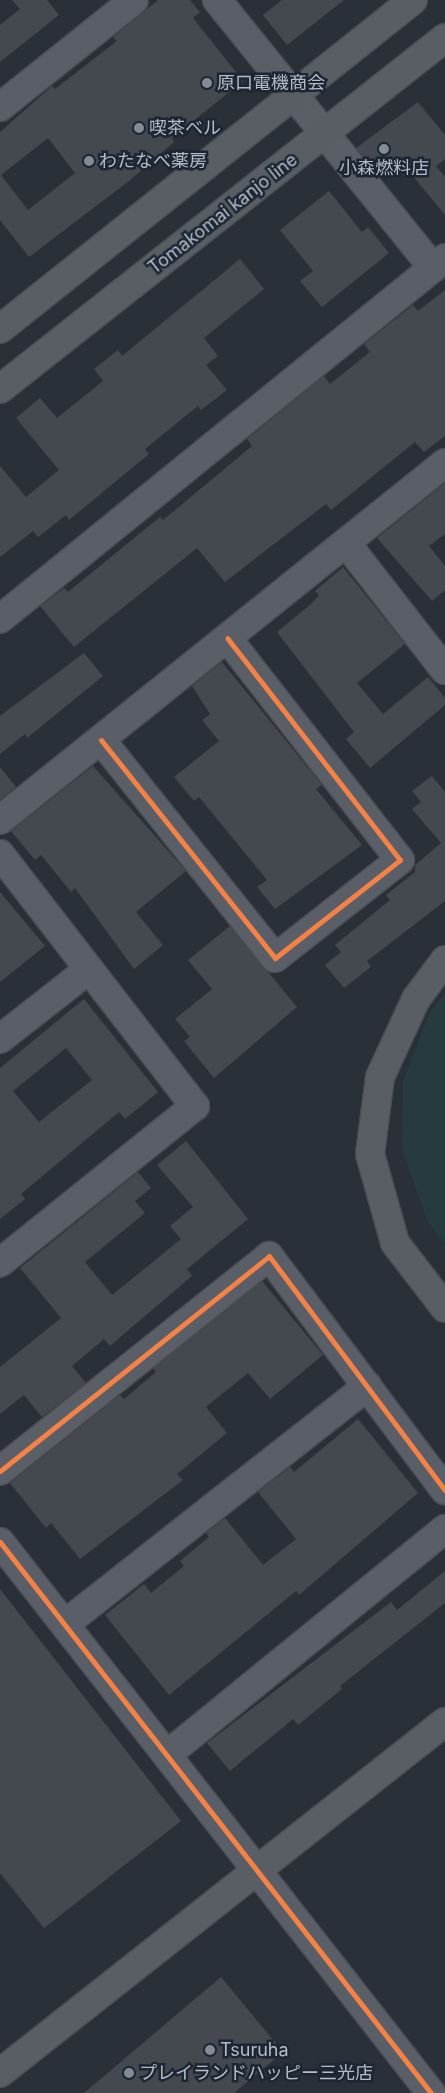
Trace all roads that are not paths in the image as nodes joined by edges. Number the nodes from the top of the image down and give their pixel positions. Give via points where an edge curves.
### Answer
1 (134, 0) edge
2 (217, 0) edge
3 (413, 0) edge
4 (445, 38) edge
5 (294, 95) junction
6 (0, 107) edge
7 (327, 132) junction
8 (439, 263) edge
9 (0, 329) edge
10 (0, 389) edge
11 (445, 463) edge
12 (346, 543) junction
13 (0, 619) edge
14 (226, 638) junction
15 (441, 655) edge
16 (101, 740) junction
17 (0, 820) edge
18 (0, 854) edge
19 (445, 960) edge
20 (88, 970) junction
21 (0, 1039) edge
22 (0, 1263) edge
23 (445, 1308) edge
24 (367, 1386) junction
25 (0, 1471) edge
26 (445, 1490) edge
27 (445, 1529) edge
28 (0, 1542) edge
29 (65, 1624) junction
30 (445, 1722) edge
31 (168, 1754) junction
32 (257, 1869) junction
33 (0, 2073) edge
34 (431, 2093) edge

1 - 6 street
2 - 5 street
3 - 5 main road
4 - 7 main road, Tomakomai kanjo line
5 - 7 street
5 - 9 main road
7 - 8 street
7 - 10 main road, Tomakomai kanjo line
8 - 13 street
11 - 12 street
12 - 14 street
12 - 15 street
14 - 16 street
14 - 16 street via 400,860 275,958
16 - 17 street
18 - 20 street
19 - 23 main road via 416,999 380,1077 370,1154 395,1243
20 - 21 street
20 - 22 street via 195,1106
24 - 25 street via 269,1256
24 - 26 street
24 - 29 street
27 - 31 street
28 - 29 street
29 - 31 street
30 - 32 main road
31 - 32 street
32 - 33 main road
32 - 34 street

